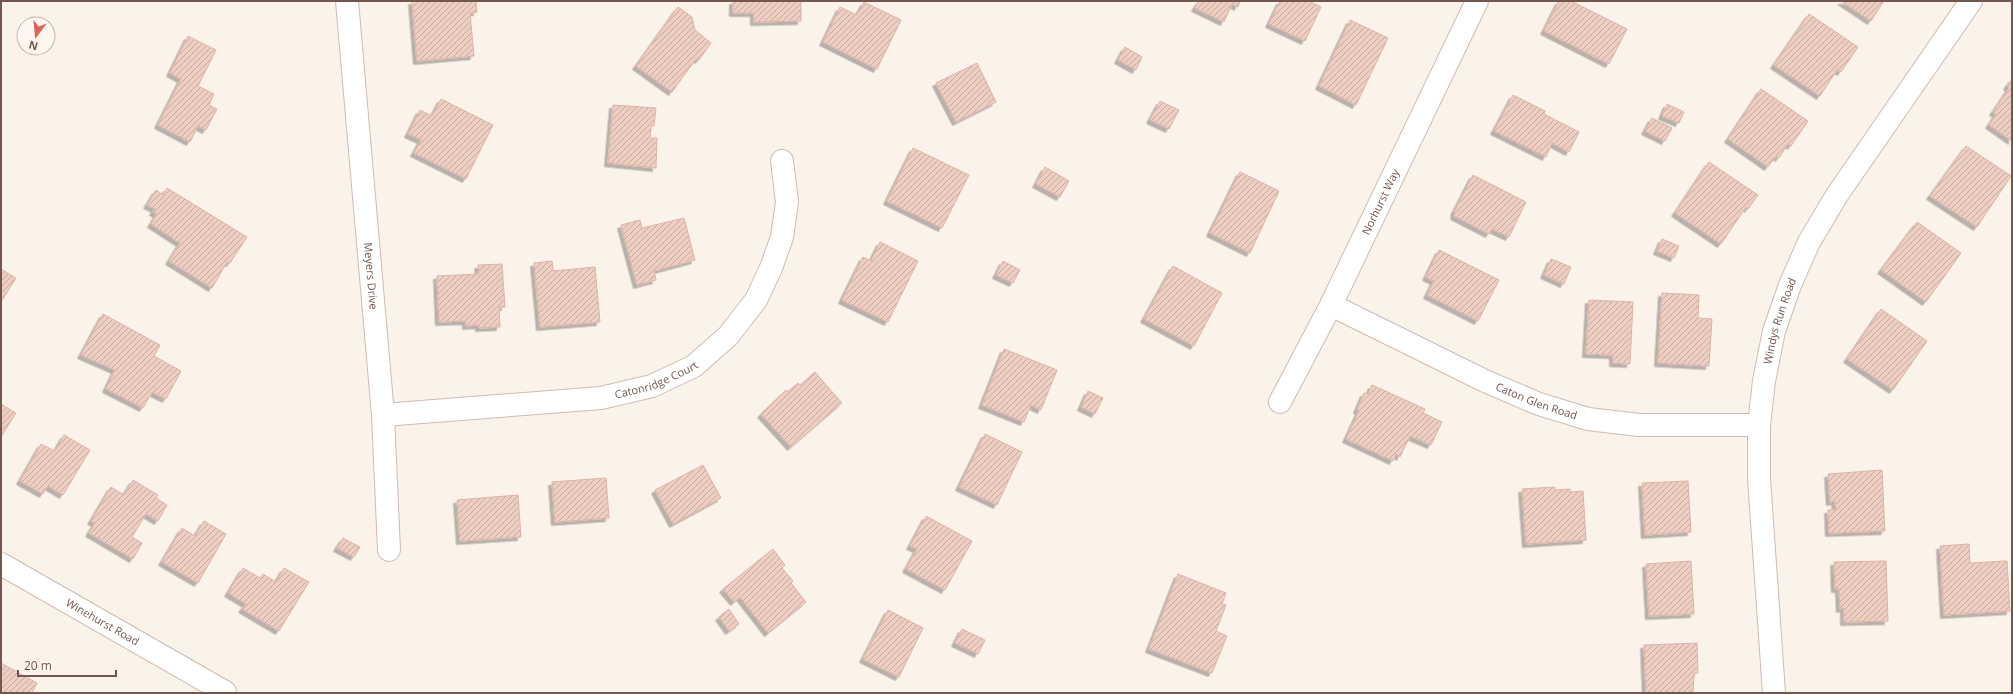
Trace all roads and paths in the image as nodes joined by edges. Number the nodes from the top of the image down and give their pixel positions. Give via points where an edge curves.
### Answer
1 (347, 1) edge
2 (1477, 1) edge
3 (1971, 1) edge
4 (782, 161) dead end
5 (1331, 305) junction
6 (1280, 402) dead end
7 (383, 415) junction
8 (1759, 425) junction
9 (389, 550) dead end
10 (1, 564) edge
11 (225, 692) edge
12 (1774, 693) edge

1 - 7 street, Meyers Drive
2 - 5 street, Norhurst Way
3 - 8 street, Windys Run Road via 1837,194 1809,242 1774,331
4 - 7 street, Catonridge Court via 787,202 782,237 771,268 756,300 728,336 694,366 652,386 601,398
5 - 6 street, Norhurst Way
5 - 8 street, Caton Glen Road via 1485,381 1539,404 1588,419 1639,425
7 - 9 street, Meyers Drive
8 - 12 street, Windys Run Road via 1759,479
10 - 11 street, Winehurst Road

